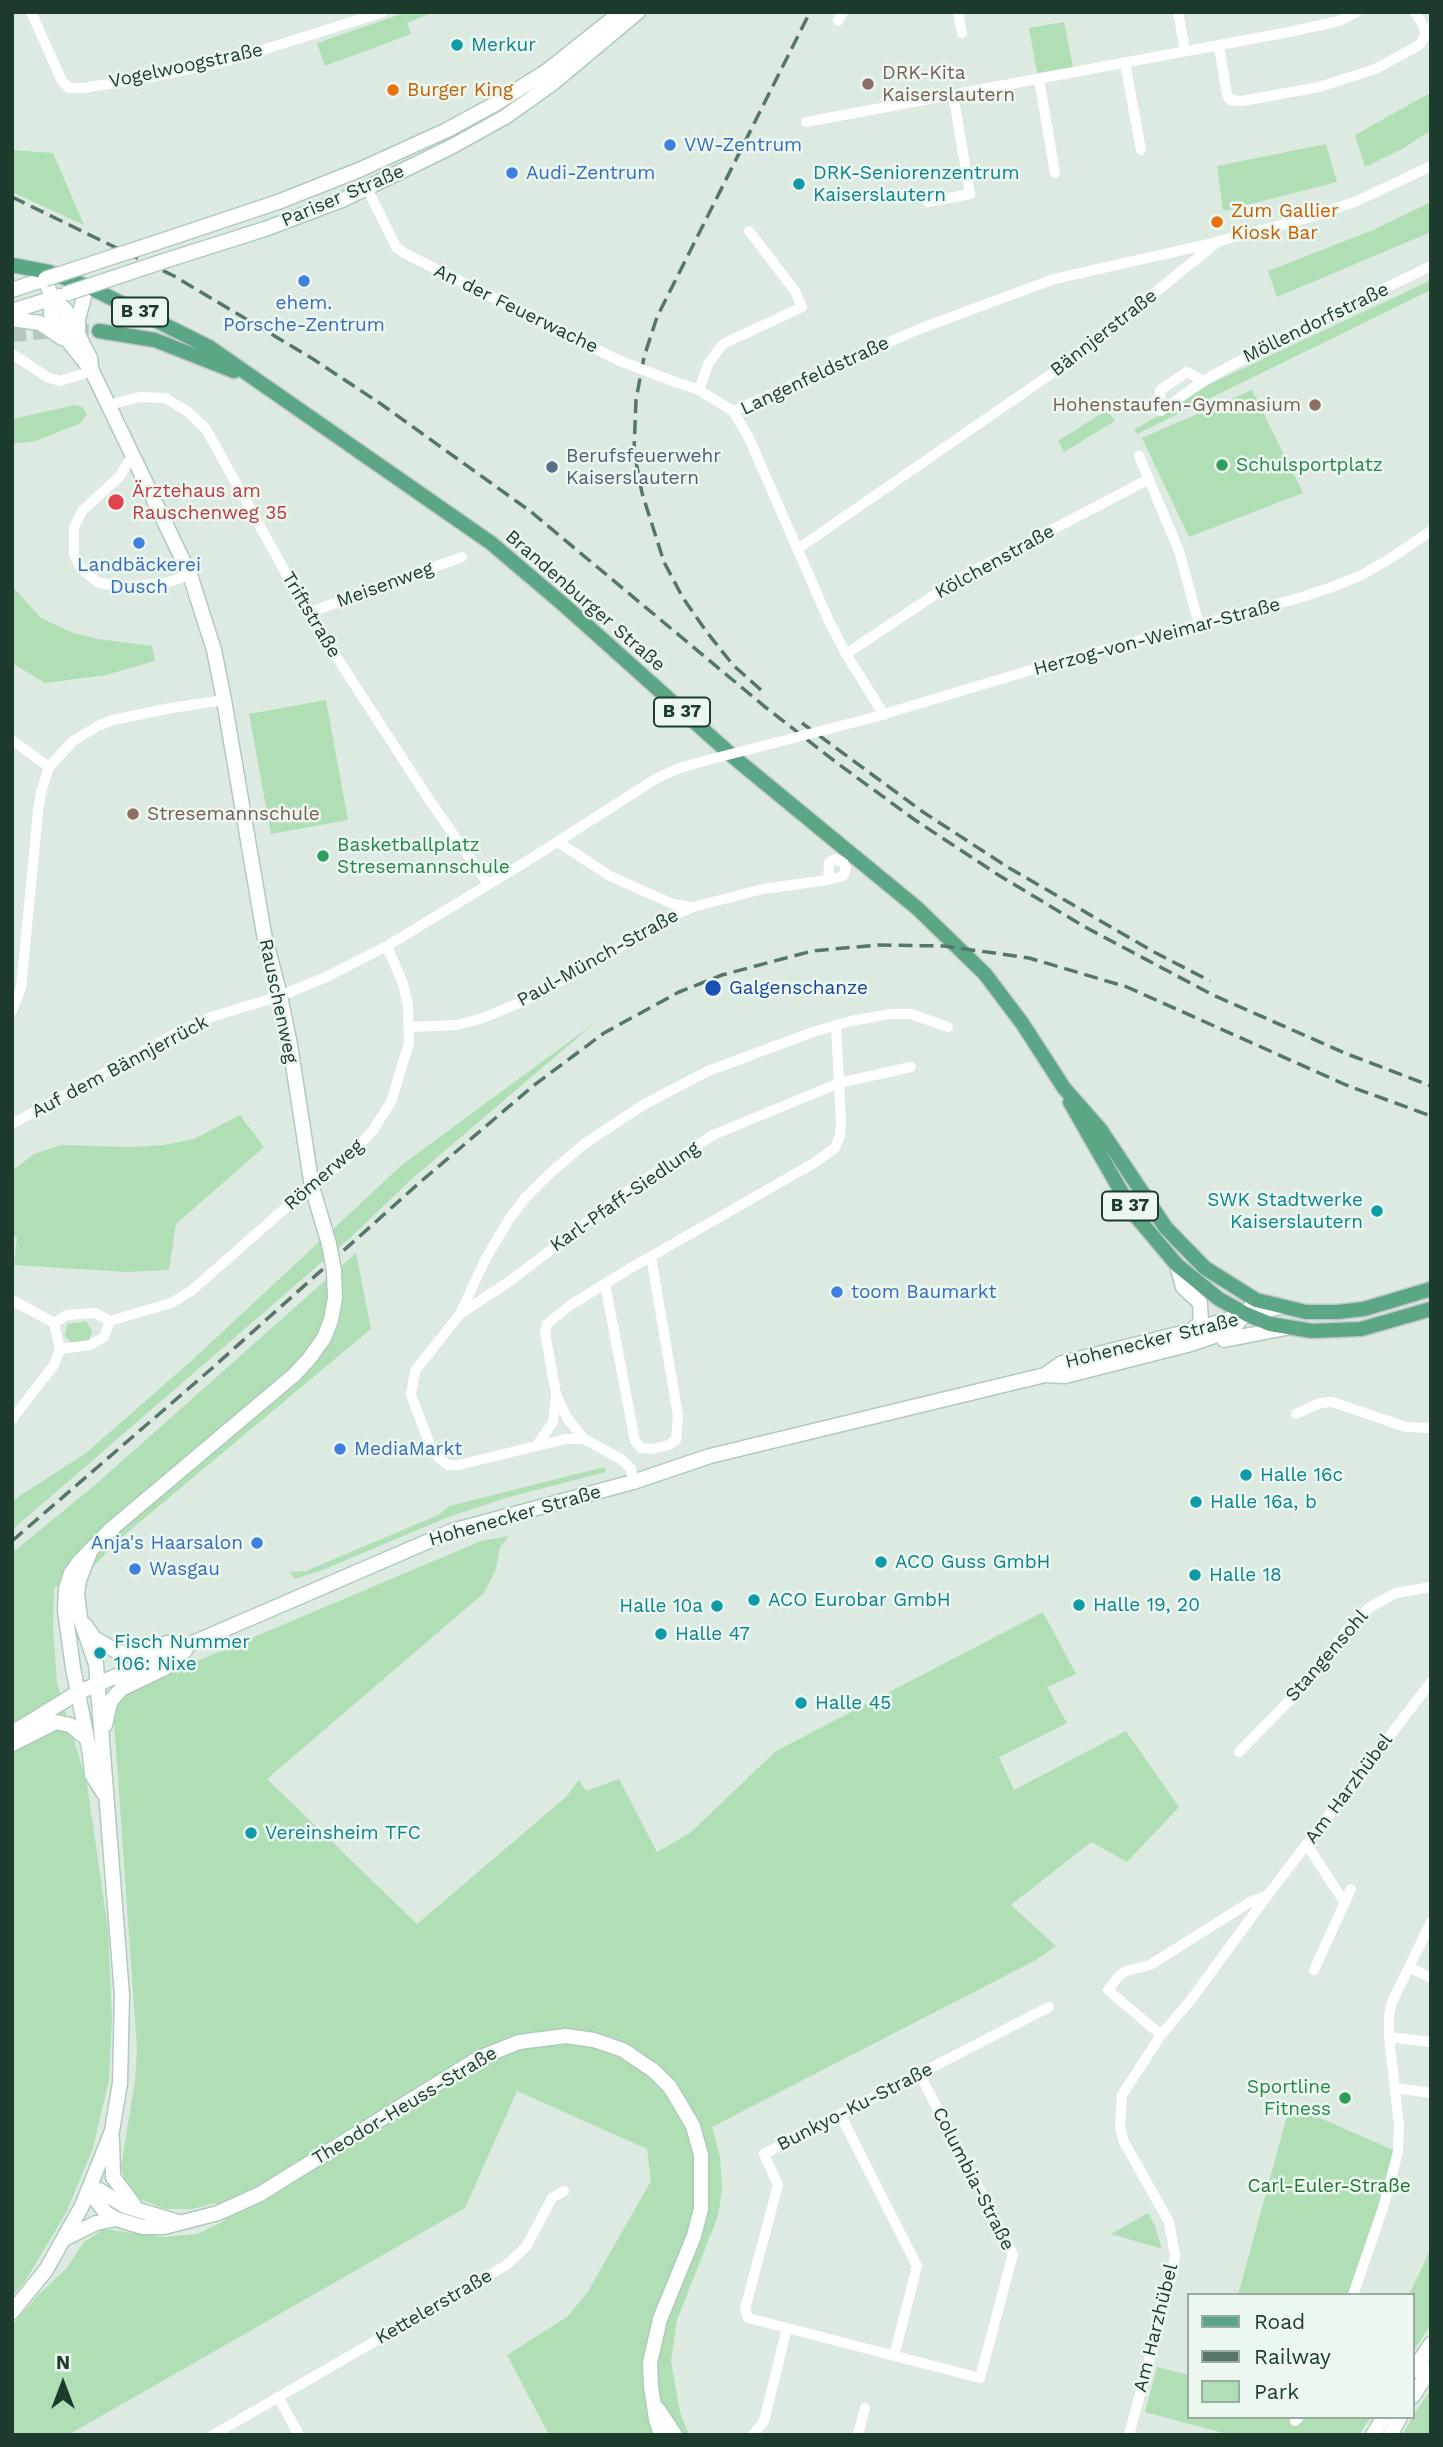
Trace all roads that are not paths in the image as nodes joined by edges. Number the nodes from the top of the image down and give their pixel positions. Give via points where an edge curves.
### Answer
1 (31, 12) edge
2 (383, 12) edge
3 (621, 12) edge
4 (638, 12) edge
5 (958, 12) edge
6 (1178, 12) edge
7 (1357, 12) edge
8 (1415, 12) edge
9 (962, 33) dead end
10 (1219, 46) junction
11 (1185, 51) junction
12 (1125, 63) junction
13 (1039, 79) junction
14 (953, 94) junction
15 (806, 122) dead end
16 (1141, 150) dead end
17 (1431, 166) edge
18 (1055, 173) dead end
19 (367, 188) junction
20 (928, 202) dead end
21 (749, 231) dead end
22 (1217, 241) junction
23 (12, 265) edge
24 (1431, 267) edge
25 (44, 279) junction
26 (96, 284) junction
27 (12, 290) edge
28 (52, 298) junction
29 (12, 311) edge
30 (12, 319) edge
31 (99, 331) tunnel mouth
32 (73, 338) junction
33 (12, 354) edge
34 (92, 371) junction
35 (258, 381) junction
36 (1203, 381) junction
37 (699, 390) junction
38 (109, 405) junction
39 (733, 411) junction
40 (134, 455) junction
41 (1139, 456) dead end
42 (1149, 479) junction
43 (1431, 531) edge
44 (799, 548) junction
45 (462, 557) dead end
46 (190, 575) junction
47 (309, 613) junction
48 (1199, 624) junction
49 (846, 654) junction
50 (224, 700) junction
51 (884, 715) junction
52 (872, 718) joint
53 (12, 740) edge
54 (49, 767) junction
55 (558, 842) junction
56 (828, 880) dead end
57 (488, 884) junction
58 (693, 907) junction
59 (387, 946) junction
60 (280, 996) junction
61 (12, 1011) edge
62 (836, 1026) junction
63 (410, 1027) junction
64 (948, 1027) dead end
65 (911, 1067) dead end
66 (839, 1083) junction
67 (1064, 1088) junction
68 (12, 1124) edge
69 (312, 1187) junction
70 (650, 1256) junction
71 (1177, 1265) junction
72 (605, 1284) junction
73 (1431, 1289) edge
74 (12, 1300) edge
75 (1255, 1300) junction
76 (1281, 1307) junction
77 (1431, 1309) edge
78 (460, 1314) junction
79 (1246, 1314) junction
80 (110, 1321) junction
81 (54, 1323) junction
82 (1286, 1328) junction
83 (1190, 1338) junction
84 (60, 1349) junction
85 (556, 1394) junction
86 (1296, 1414) dead end
87 (12, 1419) edge
88 (1431, 1428) edge
89 (584, 1439) junction
90 (537, 1445) junction
91 (633, 1482) junction
92 (90, 1552) junction
93 (1431, 1587) edge
94 (80, 1618) junction
95 (200, 1639) junction
96 (1431, 1682) edge
97 (97, 1684) junction
98 (77, 1693) junction
99 (12, 1732) edge
100 (85, 1738) junction
101 (102, 1741) junction
102 (12, 1744) edge
103 (1239, 1752) dead end
104 (106, 1796) junction
105 (1307, 1845) junction
106 (1351, 1889) dead end
107 (1267, 1896) junction
108 (1345, 1903) junction
109 (1431, 1922) edge
110 (1409, 1967) junction
111 (1314, 1970) dead end
112 (1431, 1978) edge
113 (1049, 2007) dead end
114 (1161, 2035) junction
115 (1389, 2037) junction
116 (1431, 2042) edge
117 (919, 2073) junction
118 (1395, 2088) junction
119 (1431, 2092) edge
120 (840, 2114) junction
121 (112, 2131) junction
122 (88, 2190) junction
123 (565, 2191) dead end
124 (141, 2211) junction
125 (116, 2219) junction
126 (180, 2222) junction
127 (64, 2239) junction
128 (1354, 2293) edge
129 (12, 2312) edge
130 (787, 2328) junction
131 (1431, 2344) edge
132 (894, 2356) junction
133 (1415, 2368) edge
134 (1431, 2368) edge
135 (1415, 2393) edge
136 (278, 2397) junction
137 (655, 2405) junction
138 (865, 2408) dead end
139 (1383, 2419) edge
140 (1400, 2419) edge
141 (213, 2435) edge
142 (299, 2435) edge
143 (662, 2435) edge
144 (676, 2435) edge
145 (753, 2435) edge
146 (858, 2435) edge
147 (1129, 2435) edge
148 (1373, 2435) edge
149 (1390, 2435) edge

1 - 2 street, Vogelwoogstraße via 69,88 231,60
3 - 25 main road, Pariser Straße, bridge via 547,71 447,130 278,202
4 - 19 main road, Pariser Straße via 585,59 505,117
5 - 9 street
6 - 11 street
7 - 10 street via 1318,26
8 - 10 street via 1424,27 1423,40 1375,69 1319,87 1242,101 1230,100 1227,95
10 - 11 street
11 - 12 street
12 - 13 street
12 - 16 street
13 - 14 street
13 - 18 street
14 - 15 street
14 - 20 street via 970,194
17 - 22 street, Bännjerstraße via 1339,208
19 - 26 main road, Pariser Straße, bridge via 274,226
19 - 37 street, An der Feuerwache, bridge via 396,247 404,253 618,360
21 - 37 street via 795,290 802,307 723,344 708,364
22 - 39 street, Langenfeldstraße via 1055,279 919,329
22 - 44 street, Bännjerstraße via 1077,356
23 - 35 main road, Brandenburger Straße / B 37 via 49,272 91,288 209,346
24 - 36 street, Möllendorfstraße
25 - 27 main road, Pariser Straße
25 - 28 main road, Rauschenweg
26 - 28 main road, Pariser Straße, bridge
26 - 32 main road, bridge via 84,297
28 - 29 main road, Pariser Straße
28 - 32 main road, Rauschenweg via 65,309
30 - 32 main road via 40,323
31 - 35 main road, Brandenburger Straße / B 37 via 155,340
32 - 34 main road, Rauschenweg via 90,358
33 - 34 street via 60,381
34 - 38 main road, Rauschenweg
35 - 67 main road, Brandenburger Straße / B 37 via 491,543 737,760 917,908 985,974
36 - 36 street, Möllendorfstraße via 1186,372 1160,390 1161,411
37 - 39 street, An der Feuerwache
38 - 40 main road, Rauschenweg
38 - 47 street, Triftstraße via 141,397 165,398 206,429
39 - 44 street, Langenfeldstraße
40 - 46 main road, Rauschenweg
40 - 46 street via 119,477 82,511 74,527 74,555 97,582 119,587 166,583
41 - 42 street
42 - 48 street via 1179,551
42 - 49 street, Kölchenstraße via 970,573
43 - 48 street, Herzog-von-Weimar-Straße via 1391,558 1332,587
44 - 49 street, Langenfeldstraße
45 - 47 street, Meisenweg
46 - 50 main road, Rauschenweg
47 - 57 street, Triftstraße
48 - 51 street, Herzog-von-Weimar-Straße
49 - 51 street, Langenfeldstraße
50 - 54 street via 106,723 73,741
50 - 60 main road, Rauschenweg via 264,934
51 - 52 street, Herzog-von-Weimar-Straße
52 - 55 street, Auf dem Bännjerrück, bridge via 680,768
53 - 54 street
54 - 61 street via 38,812 21,988
55 - 57 street, Auf dem Bännjerrück
55 - 58 street via 610,876 673,904
56 - 58 street, Paul-Münch-Straße via 763,889
57 - 59 street, Auf dem Bännjerrück
58 - 63 street, Paul-Münch-Straße via 507,1008 457,1025
59 - 60 street, Auf dem Bännjerrück
59 - 63 street, Römerweg via 403,984
60 - 68 street, Auf dem Bännjerrück via 180,1031
60 - 69 main road, Rauschenweg
62 - 64 street, Karl-Pfaff-Siedlung via 911,1014
62 - 66 street
62 - 78 street, Karl-Pfaff-Siedlung via 708,1071 643,1105 584,1144 525,1198 508,1221
63 - 69 street, Römerweg via 391,1102 352,1154
65 - 66 street, Karl-Pfaff-Siedlung
66 - 70 street via 840,1135 835,1149
66 - 78 street, Karl-Pfaff-Siedlung via 713,1135
67 - 71 main road, Brandenburger Straße / B 37 via 1135,1214
67 - 75 main road, Brandenburger Straße / B 37 via 1100,1129 1179,1243 1205,1268
69 - 80 street, Römerweg via 191,1291 172,1303
69 - 92 main road, Rauschenweg, bridge via 334,1271 335,1298 324,1338 294,1376 110,1530
70 - 72 street
70 - 72 street via 678,1416 676,1440 669,1445 641,1448 635,1440
71 - 79 main road, Brandenburger Straße / B 37
71 - 83 main road via 1183,1287 1200,1303 1201,1322
72 - 85 street via 547,1324
73 - 76 main road, Brandenburger Straße / B 37 via 1393,1302 1337,1312
74 - 81 street
75 - 76 main road, Brandenburger Straße / B 37
75 - 79 main road
76 - 79 main road
77 - 82 main road, Brandenburger Straße / B 37 via 1361,1329
78 - 90 street, Karl-Pfaff-Siedlung via 421,1360 411,1383 411,1395 430,1445 448,1465 458,1465
79 - 82 main road, Brandenburger Straße / B 37
79 - 83 main road, Hohenecker Straße via 1227,1334
80 - 81 street via 95,1313 67,1315
80 - 84 street via 104,1337 90,1345
81 - 84 street
82 - 83 main road, Hohenecker Straße
83 - 91 main road, Hohenecker Straße via 1065,1376 1045,1376 710,1456
84 - 87 street via 54,1365
85 - 89 street
85 - 90 street via 553,1422
86 - 88 street via 1332,1402 1406,1427
89 - 90 street, Karl-Pfaff-Siedlung
89 - 91 street via 621,1458 631,1469
91 - 95 main road, Hohenecker Straße via 452,1531
92 - 94 main road, Rauschenweg via 79,1580
92 - 98 main road, Rauschenweg via 71,1573 66,1589
93 - 103 street, Stangensohl via 1396,1594 1370,1607
94 - 95 main road via 94,1637 118,1652 135,1655 174,1641
94 - 97 main road, Rauschenweg via 96,1664
95 - 97 main road, Hohenecker Straße
95 - 101 main road via 165,1668 121,1689 110,1702
96 - 105 street, Am Harzhübel
97 - 98 main road, Hohenecker Straße
97 - 101 main road, Rauschenweg
98 - 99 main road, Hohenecker Straße
98 - 100 main road, Rauschenweg
100 - 102 main road via 71,1725 56,1722
100 - 104 main road, Rauschenweg via 92,1775
101 - 104 main road
104 - 121 main road via 123,2025
105 - 107 street, Am Harzhübel
105 - 108 street
106 - 108 street
107 - 114 street, Am Harzhübel
107 - 114 street, Am Harzhübel via 1150,1965 1126,1971 1108,1990
108 - 111 street
109 - 110 street
110 - 112 street
110 - 115 street via 1392,2002
113 - 117 street, Bunkyo-Ku-Straße
114 - 147 street, Am Harzhübel via 1122,2095 1119,2112 1124,2141 1169,2222 1175,2255
115 - 116 street
115 - 118 street
117 - 120 street, Bunkyo-Ku-Straße
117 - 132 street, Columbia-Straße via 1013,2254 980,2378
118 - 119 street
118 - 128 street via 1399,2125 1395,2171
120 - 130 street, Bunkyo-Ku-Straße via 764,2154 778,2185 745,2309 748,2318
120 - 132 street via 917,2266
121 - 122 main road
121 - 124 main road via 113,2177
122 - 124 main road, Theodor-Heuss-Straße via 107,2193
122 - 125 main road
122 - 127 main road
123 - 136 street, Kettelerstraße via 552,2198 526,2247 505,2266
124 - 126 main road, Theodor-Heuss-Straße
125 - 126 main road, Theodor-Heuss-Straße via 143,2227
125 - 127 main road
126 - 137 main road, Theodor-Heuss-Straße via 218,2213 260,2194 479,2058 509,2046 566,2036 623,2050 670,2087 693,2126 701,2155 701,2208 694,2236 652,2350
127 - 129 main road
130 - 132 street, Columbia-Straße
130 - 145 street via 764,2421
131 - 133 main road
134 - 135 main road
136 - 141 street, Kettelerstraße
136 - 142 street
137 - 143 main road, Theodor-Heuss-Straße
137 - 144 main road, Theodor-Heuss-Straße
138 - 146 street
139 - 148 main road
140 - 149 main road

